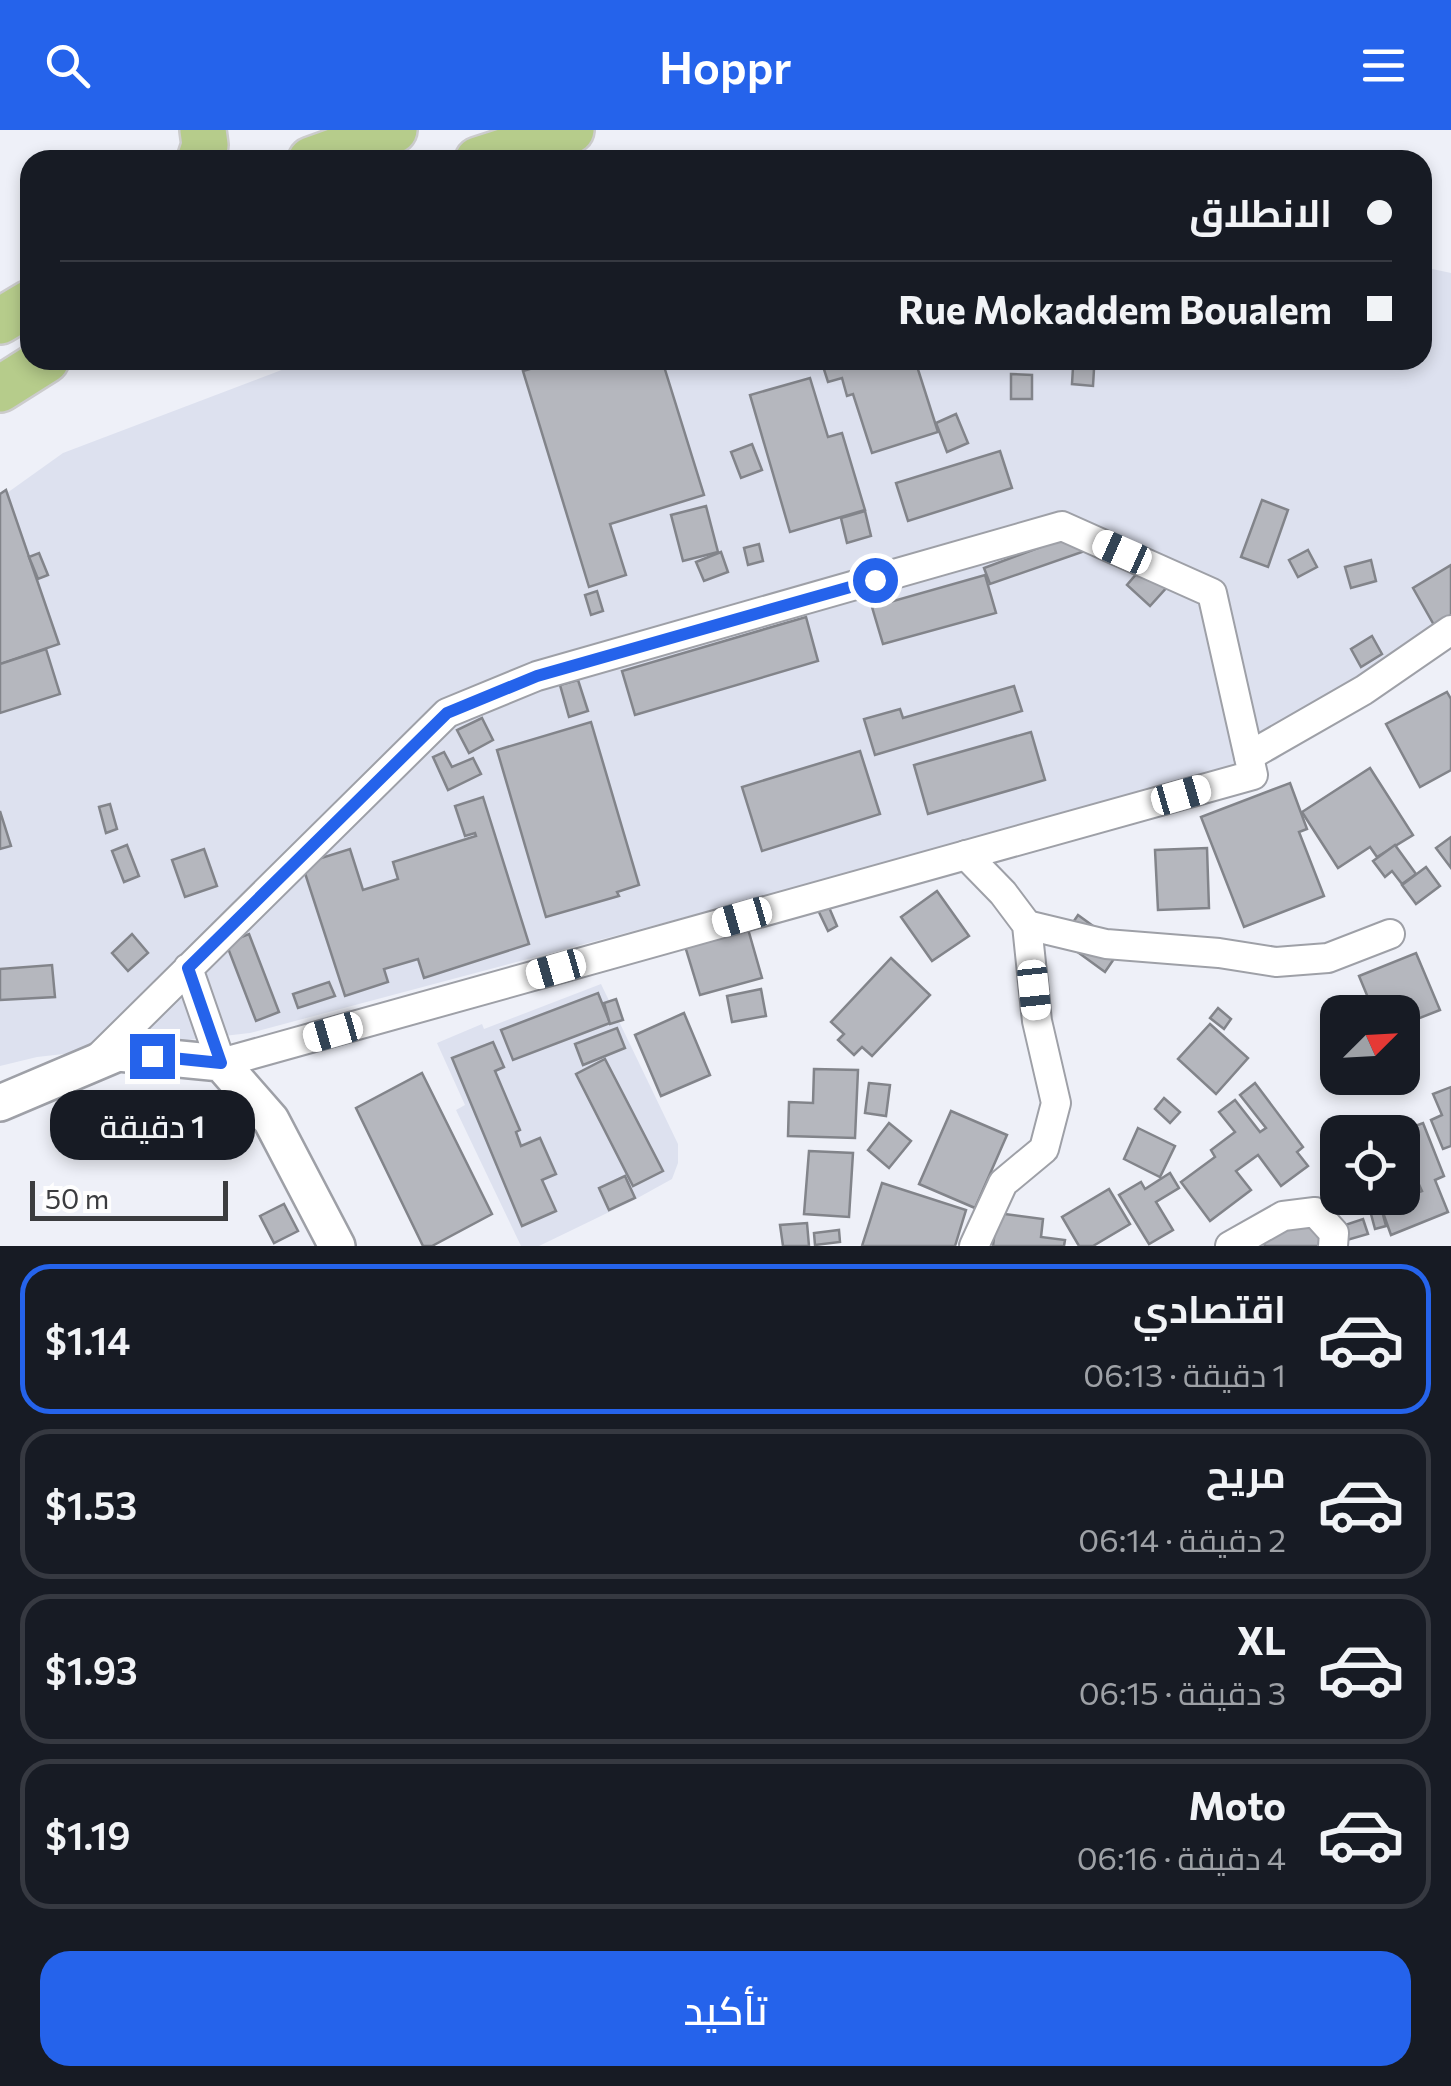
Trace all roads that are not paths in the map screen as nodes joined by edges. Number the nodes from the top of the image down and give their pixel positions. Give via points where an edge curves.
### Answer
1 (394, 130) edge
2 (571, 130) edge
3 (339, 150) edge
4 (509, 150) edge
5 (30, 370) edge
6 (0, 389) edge
7 (1451, 630) edge
8 (1249, 756) junction
9 (966, 855) junction
10 (1027, 925) junction
11 (1390, 934) dead end
12 (188, 968) junction
13 (221, 1063) junction
14 (92, 1064) junction
15 (0, 1102) edge
16 (337, 1246) edge
17 (974, 1246) edge
18 (1230, 1246) edge
19 (1333, 1246) edge

1 - 3 highway
2 - 4 highway
5 - 6 highway
7 - 8 street
8 - 9 street via 1253,775
8 - 12 street via 1212,593 1062,526 537,676 447,713
9 - 10 street
9 - 13 street
10 - 11 street via 1106,944 1276,962 1328,958
10 - 17 street via 1037,1022 1056,1102 1044,1149 1002,1183
12 - 13 street
12 - 14 street
13 - 14 street via 118,1054
13 - 16 street via 270,1120
14 - 15 street
18 - 19 street via 1283,1216 1314,1212 1334,1233

